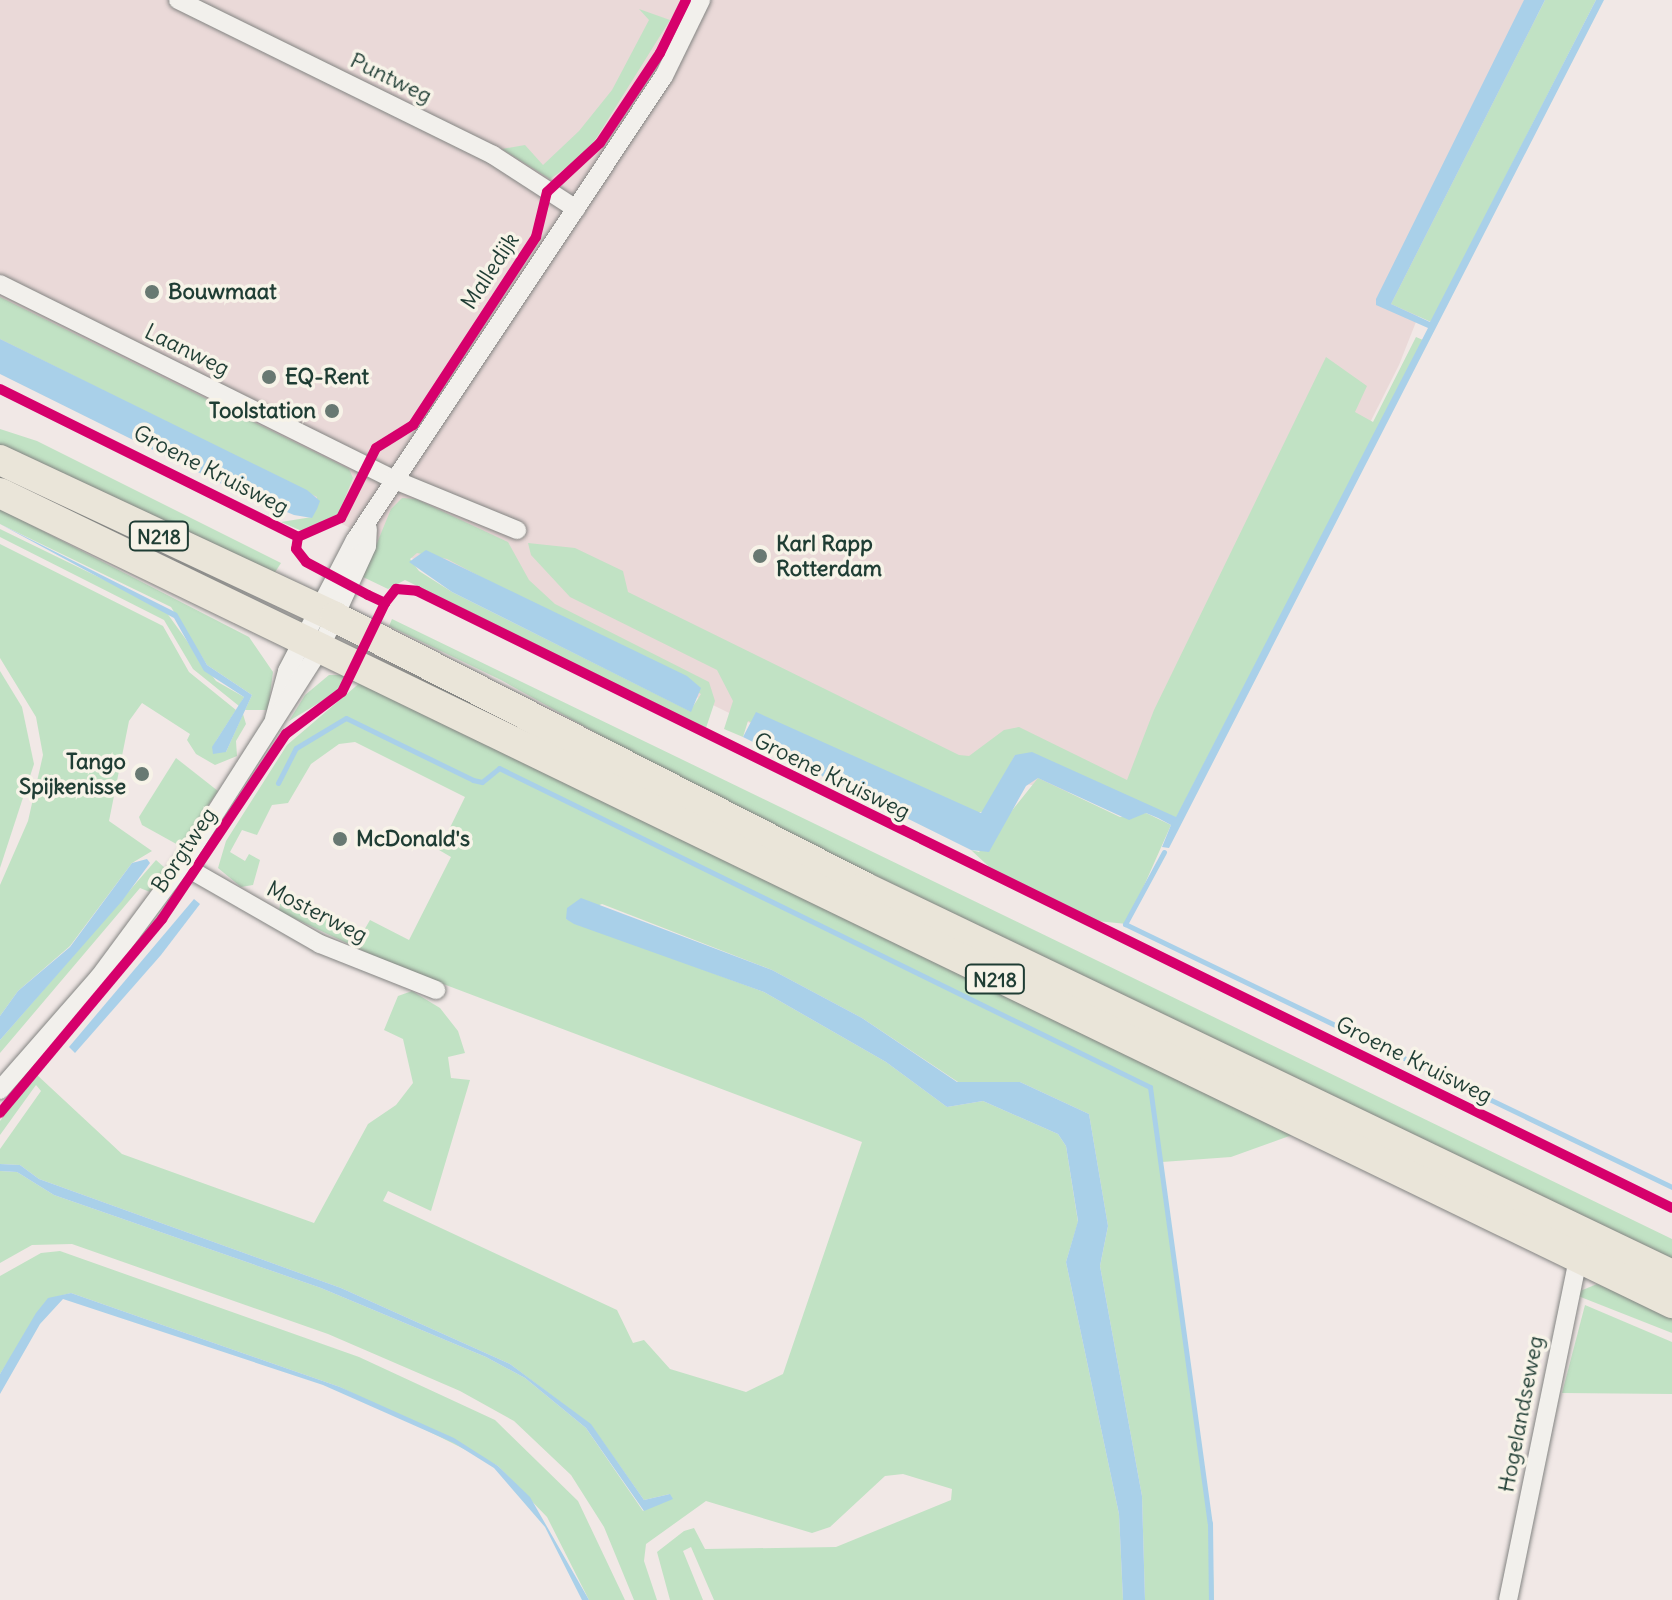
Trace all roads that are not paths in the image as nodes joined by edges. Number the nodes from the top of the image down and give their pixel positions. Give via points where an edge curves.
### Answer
1 (178, 0) edge
2 (701, 0) edge
3 (576, 209) junction
4 (0, 284) edge
5 (0, 460) edge
6 (395, 480) junction
7 (0, 493) edge
8 (517, 530) dead end
9 (326, 613) junction
10 (310, 647) junction
11 (182, 865) junction
12 (436, 990) dead end
13 (0, 1090) edge
14 (1580, 1250) junction
15 (1672, 1275) edge
16 (1672, 1303) edge
17 (1508, 1600) edge

1 - 3 street, Puntweg via 493,155
2 - 3 street, Malledijk via 664,76
3 - 6 street, Malledijk
4 - 6 street, Laanweg
5 - 9 main road, N218
6 - 8 street
6 - 9 street, Malledijk via 368,529 355,540
7 - 10 main road, N218
9 - 10 street, Malledijk
9 - 14 main road, N218
10 - 11 street, Borgtweg via 274,719
10 - 14 main road, N218
11 - 12 street, Mosterweg via 320,944
11 - 13 street, Borgtweg via 99,977
14 - 15 main road, N218
14 - 16 main road, N218
14 - 17 street, Hogelandseweg

